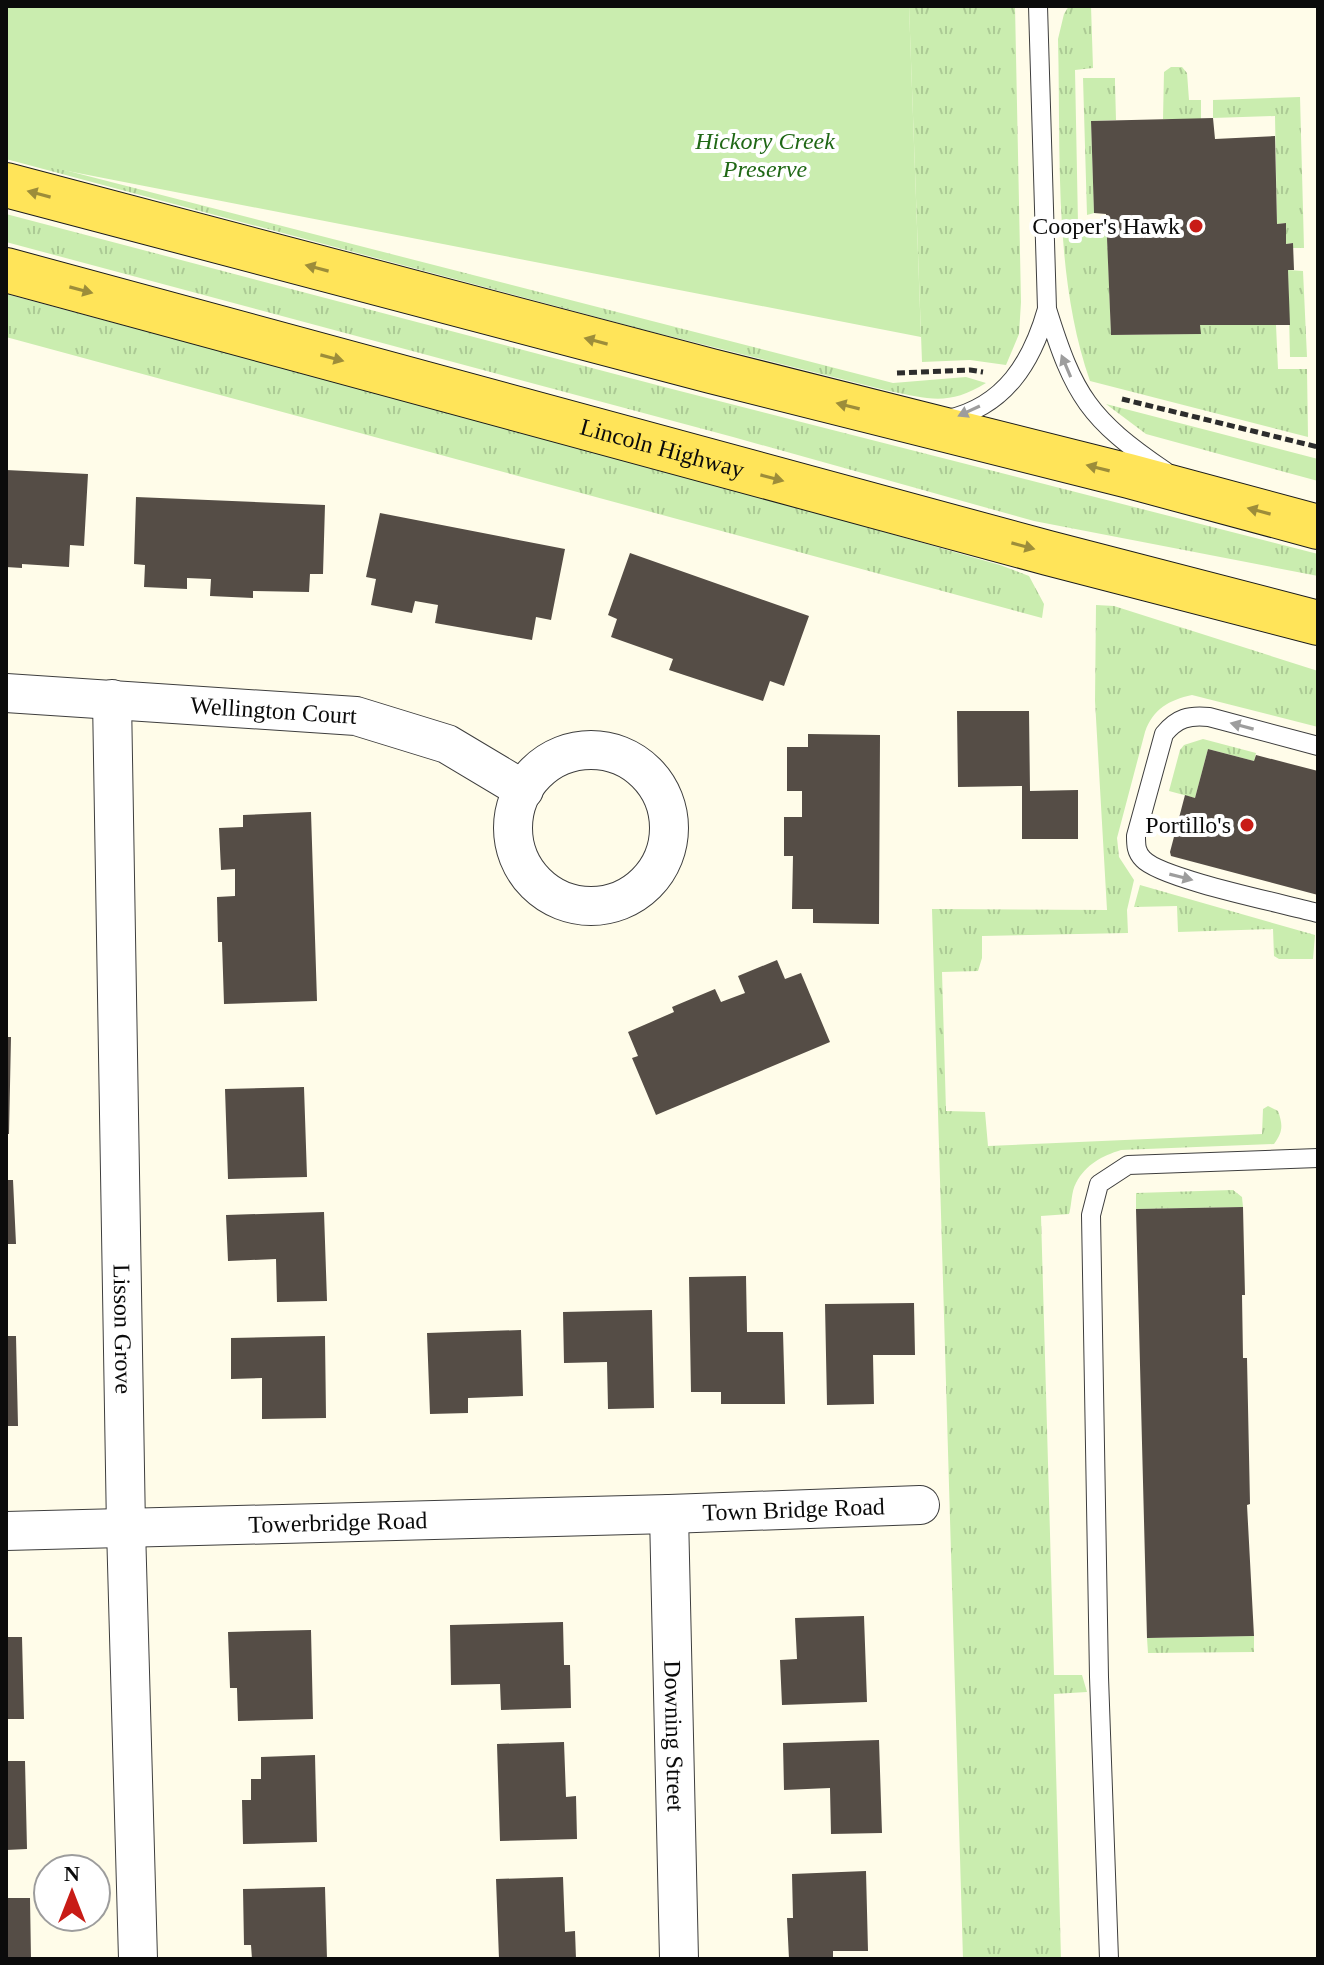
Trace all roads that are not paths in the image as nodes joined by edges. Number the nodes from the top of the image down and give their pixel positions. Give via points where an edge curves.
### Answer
1 (1038, 6) edge
2 (6, 185) edge
3 (6, 270) edge
4 (1047, 309) junction
5 (924, 424) junction
6 (1200, 495) junction
7 (1318, 527) edge
8 (1318, 623) edge
9 (6, 693) edge
10 (112, 699) junction
11 (1318, 746) edge
12 (524, 790) junction
13 (1318, 913) edge
14 (1318, 1158) edge
15 (920, 1505) dead end
16 (669, 1514) junction
17 (126, 1528) junction
18 (6, 1531) edge
19 (138, 1959) edge
20 (679, 1959) edge
21 (1109, 1959) edge

1 - 4 lane
5 -> 2 main road
3 -> 8 main road, Lincoln Highway
4 -> 5 lane via 1038,343 1008,385 965,415
6 -> 4 lane via 1098,419 1076,390
6 -> 5 main road
7 -> 6 main road
9 - 10 street, Wellington Court
10 - 12 street, Wellington Court via 356,716 447,744
10 - 17 street, Lisson Grove
11 -> 13 lane via 1209,717 1174,722 1164,734 1136,836 1143,859 1166,874
12 - 12 street via 512,827 516,853 528,876 547,894 571,905 597,907 622,901 644,887 660,867 669,843 670,818 662,793 647,772 626,757 600,750 574,752 549,762
14 - 21 lane via 1128,1165 1099,1184 1091,1215
15 - 16 street, Town Bridge Road
16 - 17 street, Towerbridge Road
16 - 20 street, Downing Street
17 - 18 street, Towerbridge Road
17 - 19 street, Lisson Grove

